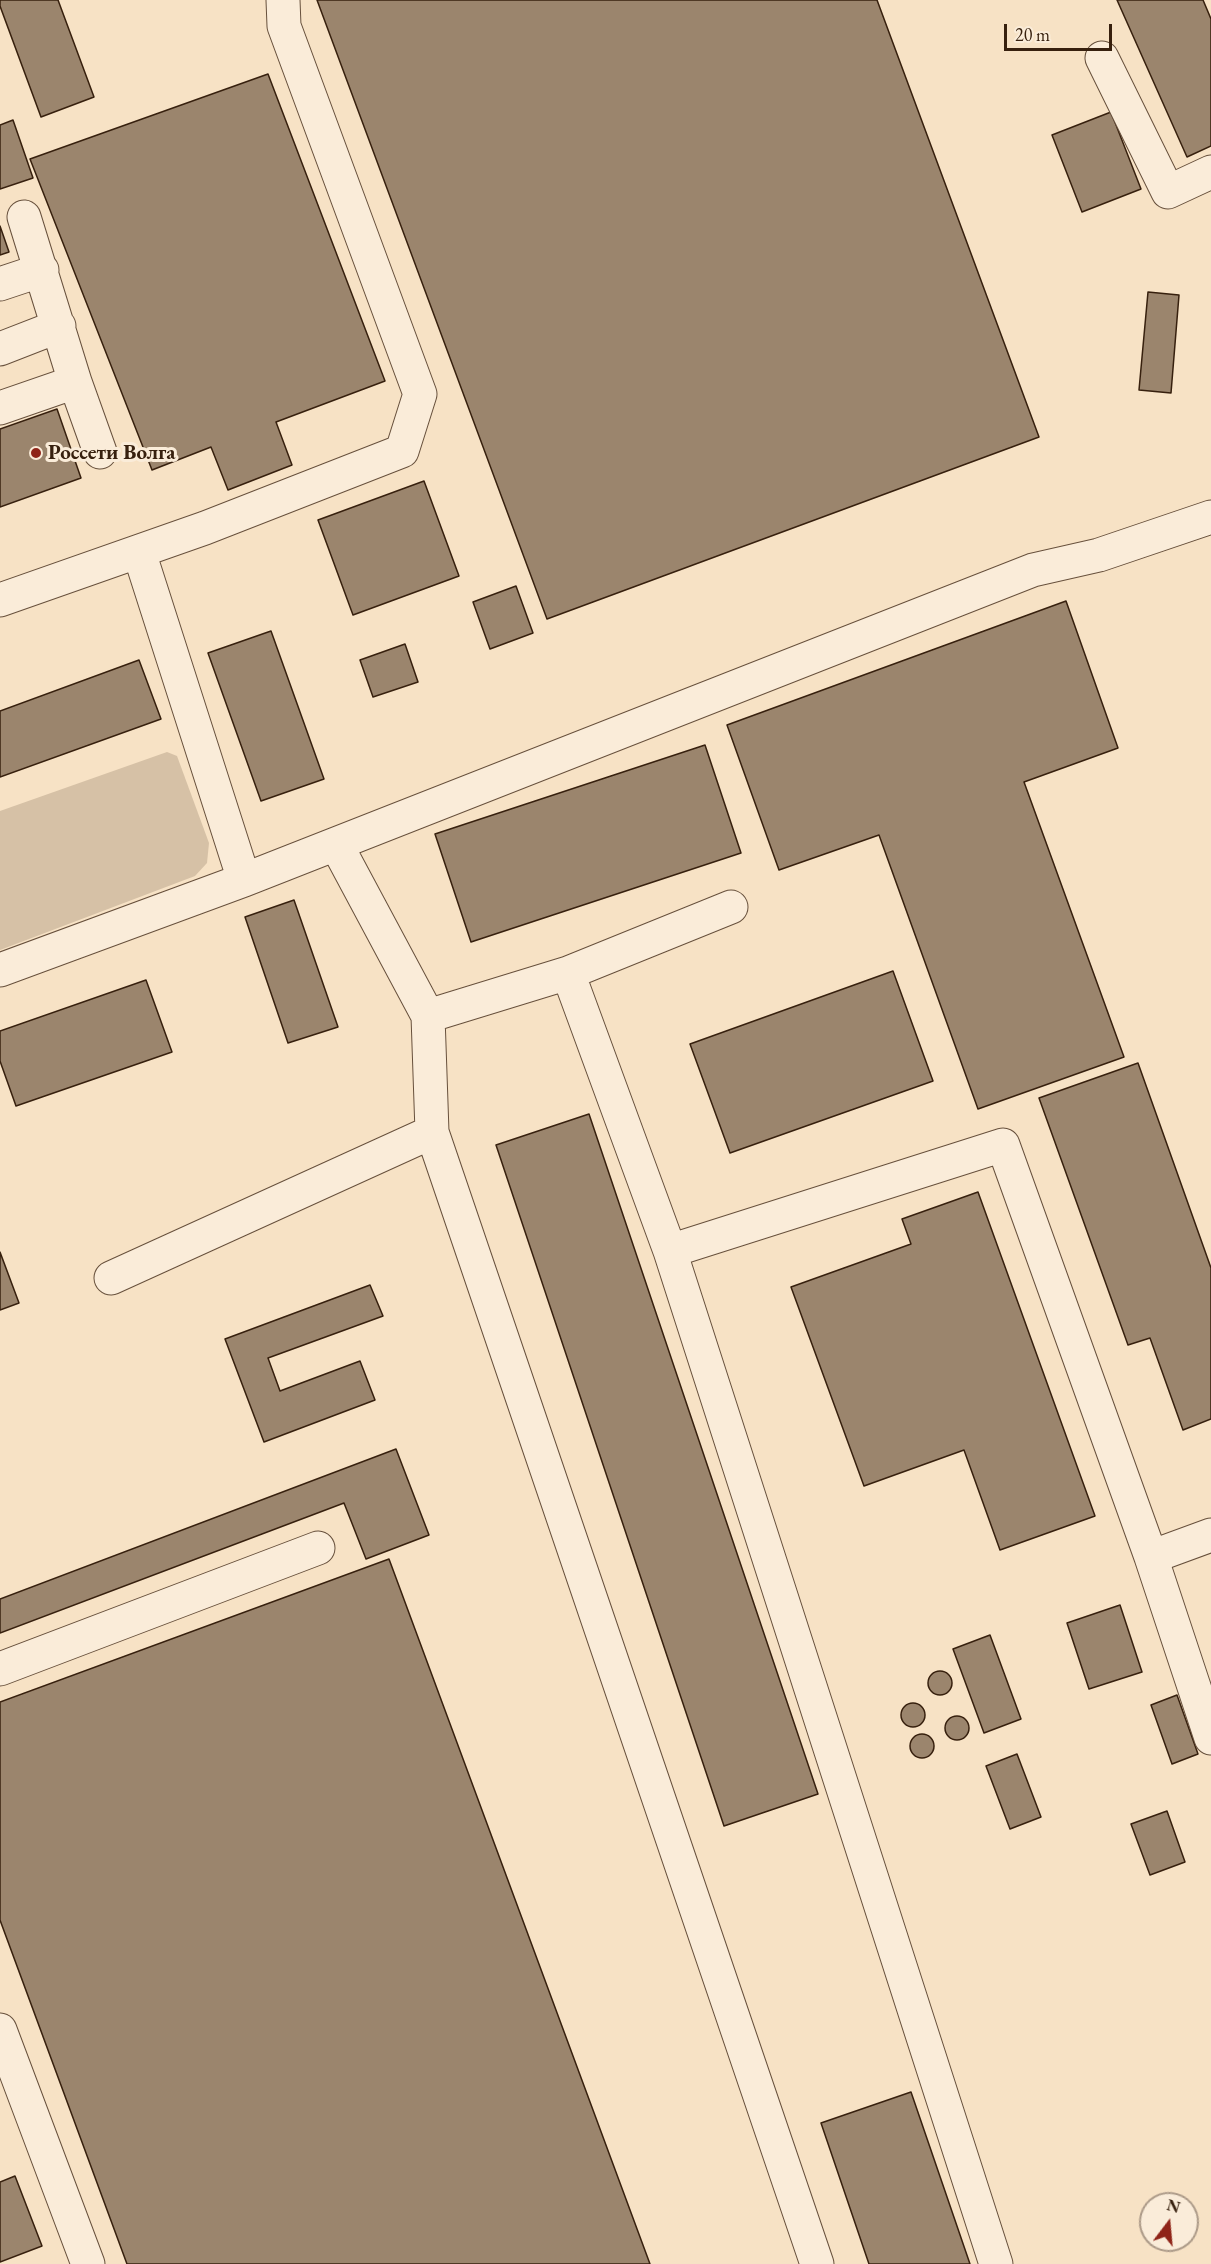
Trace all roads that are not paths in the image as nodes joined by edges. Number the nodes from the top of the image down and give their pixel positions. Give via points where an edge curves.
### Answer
1 (282, 0) edge
2 (1102, 58) dead end
3 (1211, 172) edge
4 (24, 217) dead end
5 (42, 270) junction
6 (0, 284) edge
7 (58, 326) junction
8 (0, 349) edge
9 (75, 382) junction
10 (0, 408) edge
11 (100, 452) dead end
12 (1209, 523) edge
13 (139, 552) junction
14 (0, 600) edge
15 (336, 844) junction
16 (244, 880) junction
17 (731, 907) dead end
18 (0, 970) edge
19 (568, 973) junction
20 (428, 1016) junction
21 (432, 1132) junction
22 (670, 1251) junction
23 (111, 1278) dead end
24 (1211, 1535) edge
25 (318, 1548) dead end
26 (1151, 1557) junction
27 (0, 1669) edge
28 (1211, 1737) edge
29 (0, 2030) edge
30 (88, 2264) edge
31 (817, 2264) edge
32 (996, 2264) edge

1 - 13 street via 284,26 420,394 402,451
2 - 3 street via 1168,192
4 - 5 street
5 - 6 street
5 - 7 street
7 - 8 street
7 - 9 street
9 - 10 street
9 - 11 street
12 - 15 street via 1033,570
13 - 14 street
13 - 16 street
15 - 16 street
15 - 20 street
16 - 18 street
17 - 19 street
19 - 20 street
19 - 22 street
20 - 21 street
21 - 23 street
21 - 31 street
22 - 26 street via 1003,1145
22 - 32 street
24 - 26 street
25 - 27 street
26 - 28 street
29 - 30 street

